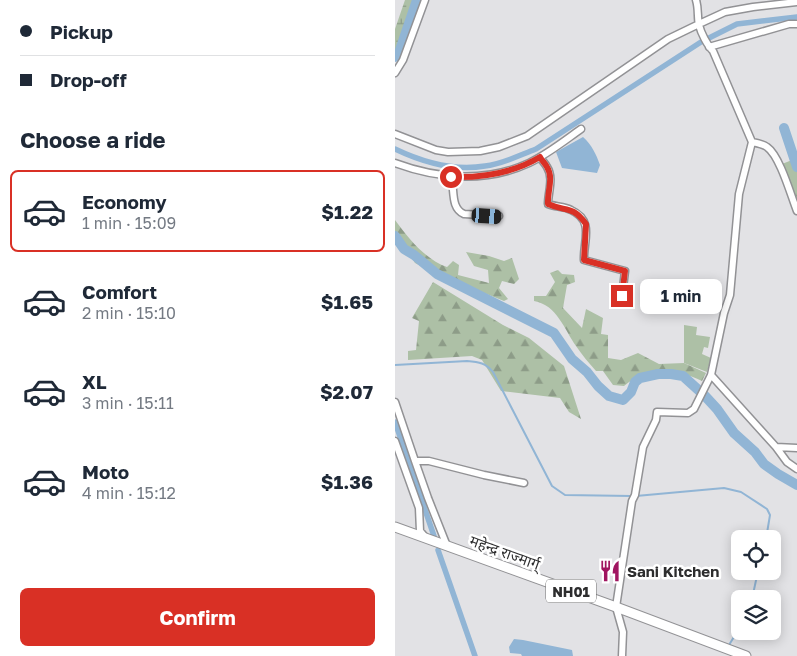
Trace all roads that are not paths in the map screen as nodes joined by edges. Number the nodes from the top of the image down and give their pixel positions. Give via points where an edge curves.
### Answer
1 (425, 0) edge
2 (696, 0) edge
3 (797, 2) edge
4 (797, 24) edge
5 (700, 27) junction
6 (707, 44) junction
7 (395, 73) edge
8 (581, 129) dead end
9 (395, 134) edge
10 (752, 142) junction
11 (540, 157) junction
12 (395, 163) edge
13 (451, 177) junction
14 (797, 212) edge
15 (499, 216) dead end
16 (622, 296) dead end
17 (711, 375) junction
18 (395, 402) edge
19 (395, 441) edge
20 (776, 446) junction
21 (797, 448) edge
22 (415, 461) junction
23 (797, 469) edge
24 (524, 483) dead end
25 (395, 527) edge
26 (426, 538) junction
27 (447, 546) junction
28 (616, 607) junction
29 (622, 656) edge
30 (746, 656) edge

1 - 7 street
2 - 5 street
3 - 5 street via 725,12
4 - 6 street
5 - 6 street
5 - 9 street via 668,40 527,136 499,147 447,152
6 - 10 street via 713,51
8 - 11 street
10 - 14 street via 766,146 772,152
10 - 17 street via 739,194 731,290
11 - 13 street via 503,172
11 - 16 street via 550,174 548,204 570,209 586,224 584,260 625,271
12 - 13 street
13 - 15 street via 459,212
17 - 20 street
17 - 28 street via 694,409 688,413 657,412 643,447
18 - 22 street
19 - 26 street via 419,508 420,531
20 - 21 street
20 - 23 street via 787,462
22 - 24 street via 429,461
22 - 27 street
25 - 26 highway, महेन्द्र राज्मार्ग् / NH01
26 - 27 highway, महेन्द्र राज्मार्ग् / NH01
27 - 28 highway, महेन्द्र राज्मार्ग् / NH01
28 - 29 street via 623,632
28 - 30 highway, महेन्द्र राज्मार्ग् / NH01

